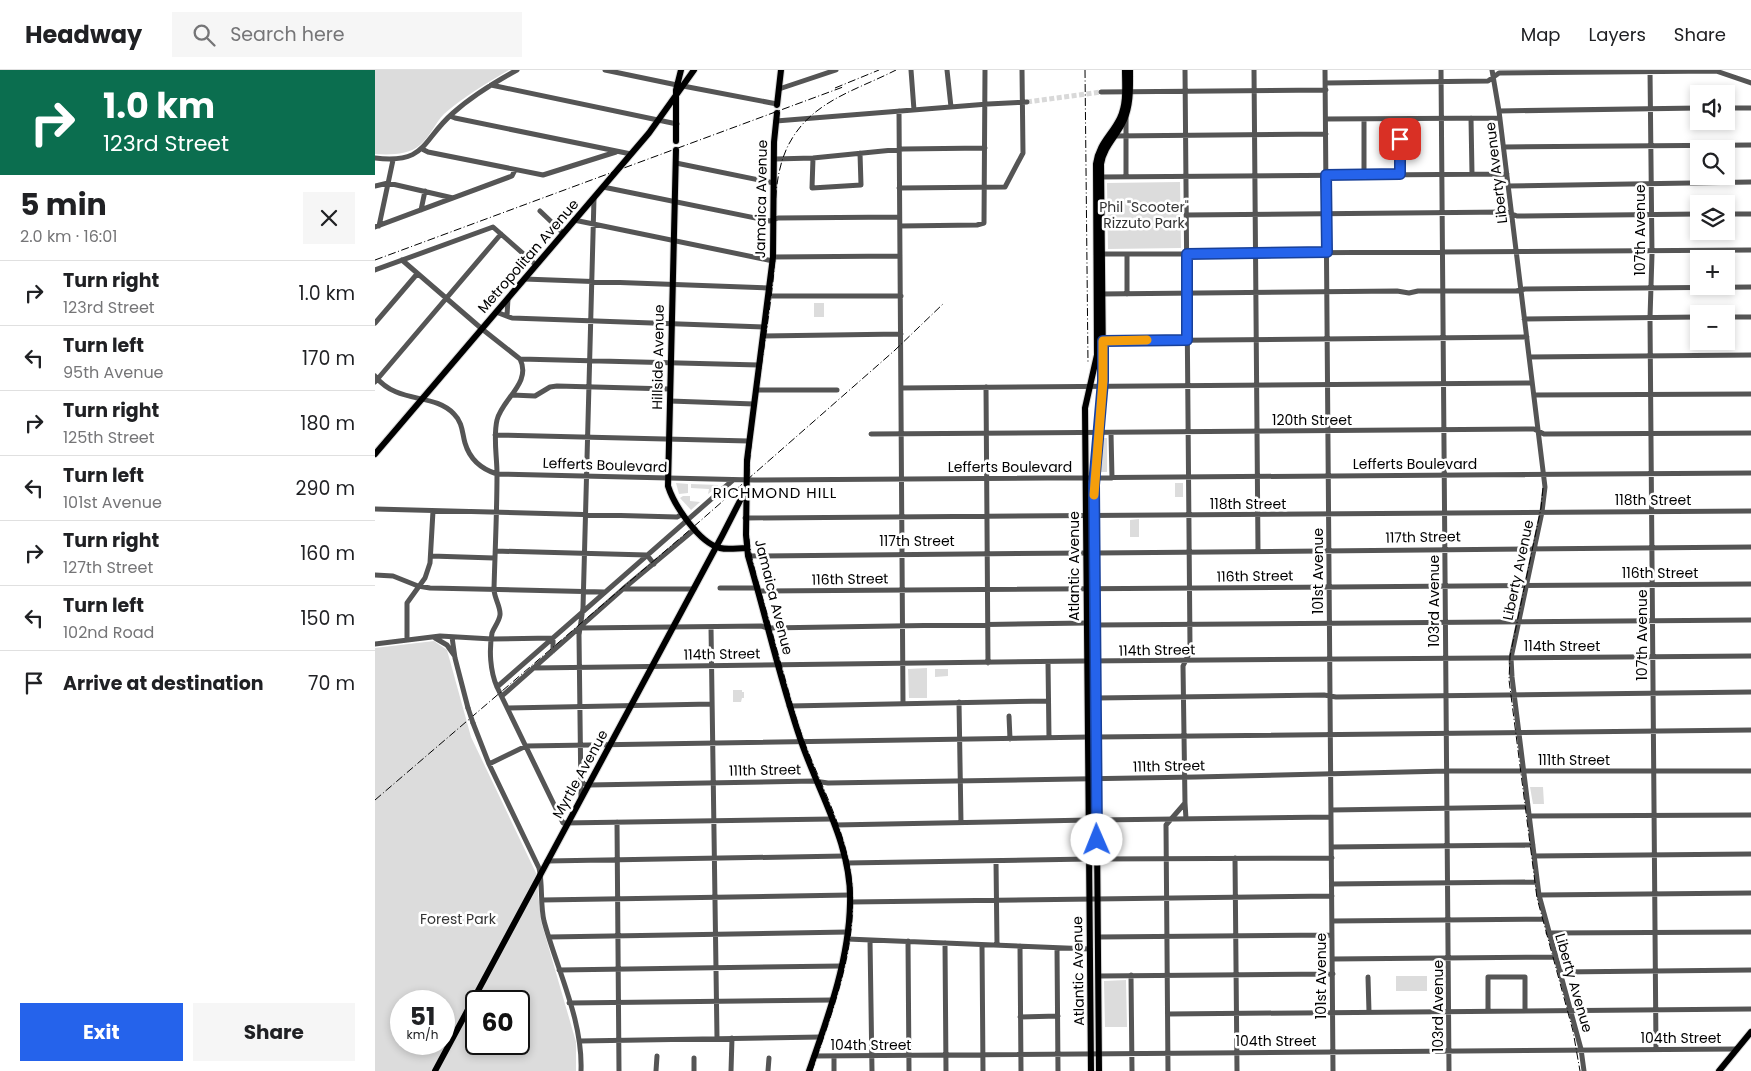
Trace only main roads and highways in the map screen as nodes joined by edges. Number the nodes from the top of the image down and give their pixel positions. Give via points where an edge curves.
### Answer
1 (687, 70) edge
2 (781, 70) edge
3 (1125, 70) edge
4 (1130, 70) edge
5 (679, 88) junction
6 (1128, 91) junction
7 (777, 104) road end
8 (777, 113) dead end
9 (1111, 136) junction
10 (676, 141) dead end
11 (676, 150) dead end
12 (1100, 341) junction
13 (375, 454) edge
14 (746, 488) junction
15 (737, 507) junction
16 (746, 507) junction
17 (717, 547) junction
18 (748, 552) junction
19 (1751, 1032) edge
20 (435, 1071) edge
21 (809, 1071) edge
22 (1091, 1071) edge
23 (1099, 1071) edge
24 (1719, 1071) edge

1 - 5 main road
2 - 7 main road
3 - 6 main road, Atlantic Avenue
4 - 6 main road, Atlantic Avenue
5 - 10 main road
5 - 13 main road, Metropolitan Avenue via 658,120 603,188
6 - 9 main road, Atlantic Avenue
6 - 9 main road, Atlantic Avenue via 1126,114
8 - 14 main road, Jamaica Avenue via 773,259 749,441
9 - 12 main road, Atlantic Avenue via 1098,156
11 - 17 main road, Hillside Avenue via 667,478 671,494 685,517 695,530
12 - 22 main road, Atlantic Avenue via 1085,408
12 - 23 main road, Atlantic Avenue via 1102,386 1095,478
14 - 15 main road, Myrtle Avenue
14 - 16 main road, Jamaica Avenue
15 - 16 main road
15 - 17 main road, Myrtle Avenue
16 - 18 main road, Jamaica Avenue
17 - 18 main road, 117th Street
17 - 20 main road, Myrtle Avenue
18 - 21 main road, Jamaica Avenue via 789,706 845,860 850,899 847,936 833,1000
19 - 24 main road

